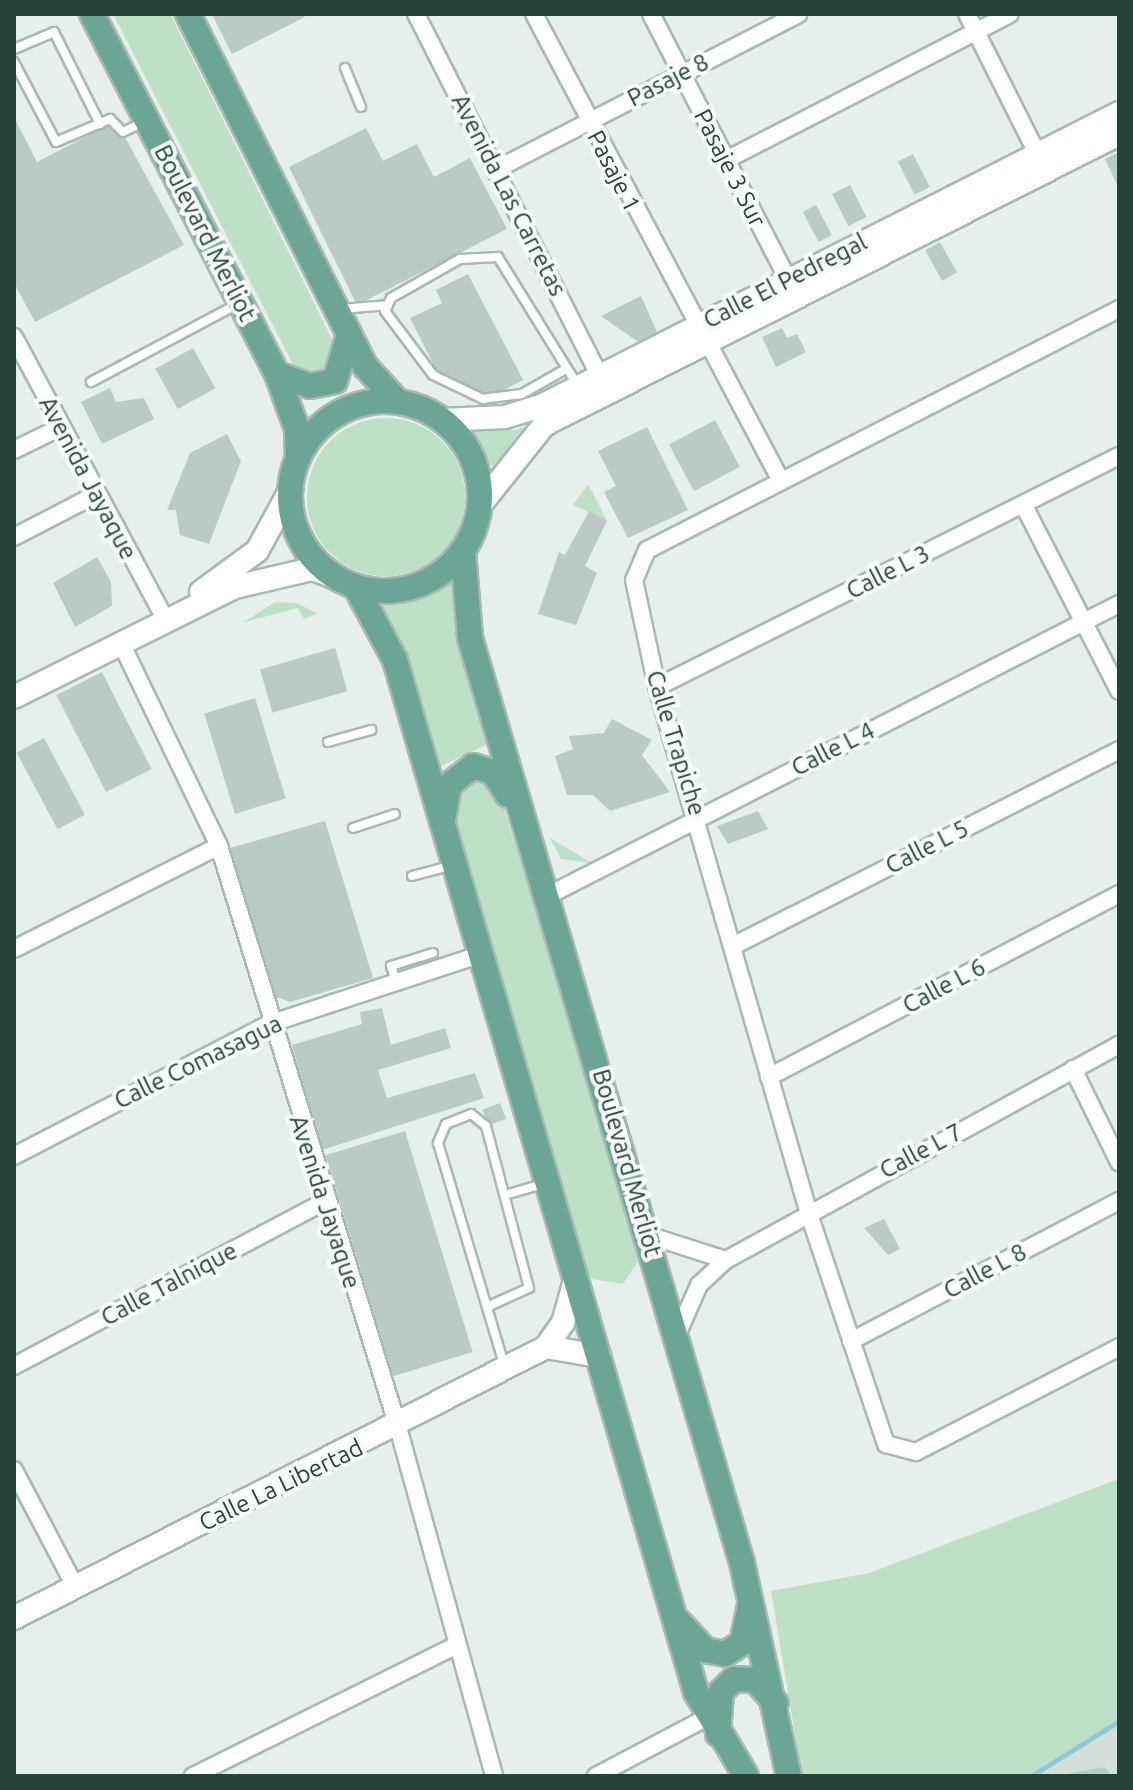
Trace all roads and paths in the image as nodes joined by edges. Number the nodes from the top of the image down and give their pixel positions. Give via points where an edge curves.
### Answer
1 (92, 14) edge
2 (188, 14) edge
3 (416, 14) edge
4 (534, 14) edge
5 (651, 14) edge
6 (759, 14) edge
7 (798, 14) edge
8 (967, 14) edge
9 (1010, 14) edge
10 (767, 30) junction
11 (976, 32) junction
12 (14, 49) edge
13 (14, 62) edge
14 (345, 68) dead end
15 (681, 74) junction
16 (361, 107) dead end
17 (1119, 113) edge
18 (147, 120) junction
19 (589, 121) junction
20 (100, 124) junction
21 (1119, 134) edge
22 (1037, 153) junction
23 (726, 160) junction
24 (497, 169) junction
25 (788, 279) junction
26 (241, 303) junction
27 (388, 305) junction
28 (1119, 309) edge
29 (337, 310) junction
30 (349, 334) junction
31 (698, 335) junction
32 (14, 337) edge
33 (19, 359) edge
34 (564, 370) junction
35 (277, 374) junction
36 (600, 376) junction
37 (91, 382) dead end
38 (579, 387) junction
39 (397, 401) junction
40 (443, 420) junction
41 (61, 427) junction
42 (14, 450) edge
43 (1119, 456) edge
44 (298, 458) junction
45 (779, 477) junction
46 (290, 491) junction
47 (95, 495) junction
48 (481, 504) junction
49 (1023, 504) junction
50 (14, 537) edge
51 (463, 552) junction
52 (346, 583) junction
53 (1119, 604) edge
54 (164, 617) junction
55 (1084, 622) junction
56 (120, 641) junction
57 (657, 687) junction
58 (1119, 691) edge
59 (14, 697) edge
60 (371, 730) dead end
61 (328, 742) dead end
62 (1119, 750) edge
63 (395, 814) dead end
64 (699, 817) junction
65 (521, 818) junction
66 (443, 824) junction
67 (353, 828) dead end
68 (219, 846) junction
69 (454, 865) junction
70 (412, 876) dead end
71 (1119, 894) edge
72 (547, 896) junction
73 (735, 945) junction
74 (14, 949) edge
75 (433, 953) dead end
76 (479, 955) junction
77 (396, 982) junction
78 (269, 1024) junction
79 (1119, 1045) edge
80 (1073, 1069) junction
81 (769, 1077) junction
82 (14, 1156) edge
83 (1119, 1162) edge
84 (548, 1182) junction
85 (505, 1195) junction
86 (325, 1201) junction
87 (1119, 1201) edge
88 (809, 1214) junction
89 (648, 1235) junction
90 (726, 1260) junction
91 (576, 1277) junction
92 (489, 1306) junction
93 (677, 1335) junction
94 (851, 1341) junction
95 (546, 1347) junction
96 (1119, 1347) edge
97 (599, 1356) junction
98 (14, 1366) edge
99 (506, 1369) junction
100 (398, 1427) junction
101 (14, 1470) edge
102 (75, 1586) junction
103 (751, 1595) junction
104 (673, 1617) junction
105 (14, 1618) edge
106 (453, 1647) junction
107 (777, 1705) junction
108 (713, 1726) junction
109 (193, 1776) edge
110 (494, 1776) edge
111 (596, 1776) edge
112 (746, 1776) edge
113 (789, 1776) edge

1 - 18 main road, Boulevard Merliot
2 - 29 main road
3 - 24 street, Avenida Las Carretas
4 - 19 street, Pasaje 1
5 - 15 street, Pasaje 3 Sur
6 - 10 street
7 - 10 street, Pasaje 8
8 - 11 street
9 - 11 street
10 - 15 street, Pasaje 8
11 - 22 street
11 - 23 street
12 - 20 lane via 54,32
13 - 20 lane via 56,142
14 - 16 lane
15 - 19 street, Pasaje 8
15 - 23 street, Pasaje 3 Sur
17 - 22 main road, Calle El Pedregal
18 - 20 lane via 123,132 116,120
18 - 26 main road, Boulevard Merliot
19 - 24 street, Pasaje 8
19 - 31 street, Pasaje 1
21 - 31 main road, Calle El Pedregal
22 - 25 main road, Calle El Pedregal
23 - 25 street, Pasaje 3 Sur
24 - 36 street, Avenida Las Carretas
25 - 31 main road, Calle El Pedregal
26 - 35 main road, Boulevard Merliot
26 - 37 lane
27 - 29 lane
27 - 34 lane via 407,348 447,386 495,399
27 - 34 lane via 460,259 498,257
28 - 45 street, Calle Trapiche
29 - 30 main road
30 - 35 main road via 335,381 310,386
30 - 39 main road via 365,366
31 - 36 main road, Calle El Pedregal
31 - 45 street, Pasaje 1
31 - 48 main road, Calle El Pedregal via 544,425
32 - 33 street, Avenida Jayaque
33 - 41 street, Avenida Jayaque
34 - 38 lane
35 - 44 main road, Boulevard Merliot via 297,429
36 - 38 main road, Calle El Pedregal
38 - 40 main road, Calle El Pedregal via 505,417
39 - 40 main road
39 - 44 main road via 339,414
40 - 48 main road via 473,457
41 - 42 street
41 - 47 street, Avenida Jayaque
43 - 49 street, Calle L 3
44 - 46 main road
45 - 57 street, Calle Trapiche via 647,550 636,563
46 - 52 main road via 297,532
46 - 54 main road via 257,551
47 - 50 street
47 - 54 street, Avenida Jayaque
48 - 51 main road
49 - 55 street
49 - 57 street, Calle L 3
51 - 52 main road via 415,587
51 - 65 main road, Boulevard Merliot via 470,638
52 - 54 main road via 312,569 235,587
52 - 66 main road via 385,633
53 - 55 street, Calle L 4
54 - 56 main road
55 - 58 street
55 - 64 street, Calle L 4
56 - 59 main road
56 - 68 street, Avenida Jayaque
57 - 64 street, Calle Trapiche
60 - 61 lane
62 - 73 street, Calle L 5
63 - 67 lane
64 - 72 street, Calle L 4
64 - 73 street, Calle Trapiche
65 - 66 main road via 493,772 473,766 449,785
65 - 72 main road, Boulevard Merliot
66 - 69 main road
68 - 74 street
68 - 78 street, Avenida Jayaque
69 - 70 lane
69 - 76 main road
71 - 81 street, Calle L 6
72 - 89 main road, Boulevard Merliot
73 - 81 street, Calle Trapiche
75 - 77 lane via 391,966
76 - 77 street, Calle Comasagua
76 - 84 main road
77 - 78 street, Calle Comasagua
78 - 82 street, Calle Comasagua
78 - 86 street, Avenida Jayaque
79 - 80 street, Calle L 7
80 - 83 street
80 - 88 street, Calle L 7
81 - 88 street, Calle Trapiche
84 - 85 lane
84 - 91 main road
85 - 92 lane via 529,1288
85 - 92 lane via 482,1118 471,1114 446,1124 438,1143
86 - 98 street, Calle Talnique
86 - 100 street, Avenida Jayaque
87 - 94 street, Calle L 8
88 - 90 street, Calle L 7
88 - 94 street, Calle Trapiche
89 - 90 street
89 - 93 main road, Boulevard Merliot
90 - 93 street, Calle L 7 via 699,1285
91 - 95 main road via 563,1323
91 - 97 main road
92 - 99 lane
93 - 103 main road, Boulevard Merliot
94 - 96 street, Calle Trapiche via 886,1444 916,1452
95 - 97 main road
95 - 99 main road, Calle La Libertad
97 - 104 main road
99 - 100 main road, Calle La Libertad
100 - 102 main road, Calle La Libertad
100 - 106 street, Avenida Jayaque
101 - 102 street
102 - 105 main road, Calle La Libertad
103 - 104 main road via 742,1643 725,1654 705,1650
103 - 107 main road, Boulevard Merliot
104 - 108 main road
106 - 109 street
106 - 110 street, Avenida Jayaque
107 - 108 main road via 755,1680 734,1679 721,1692
107 - 113 main road, Boulevard Merliot
108 - 111 street
108 - 112 main road

